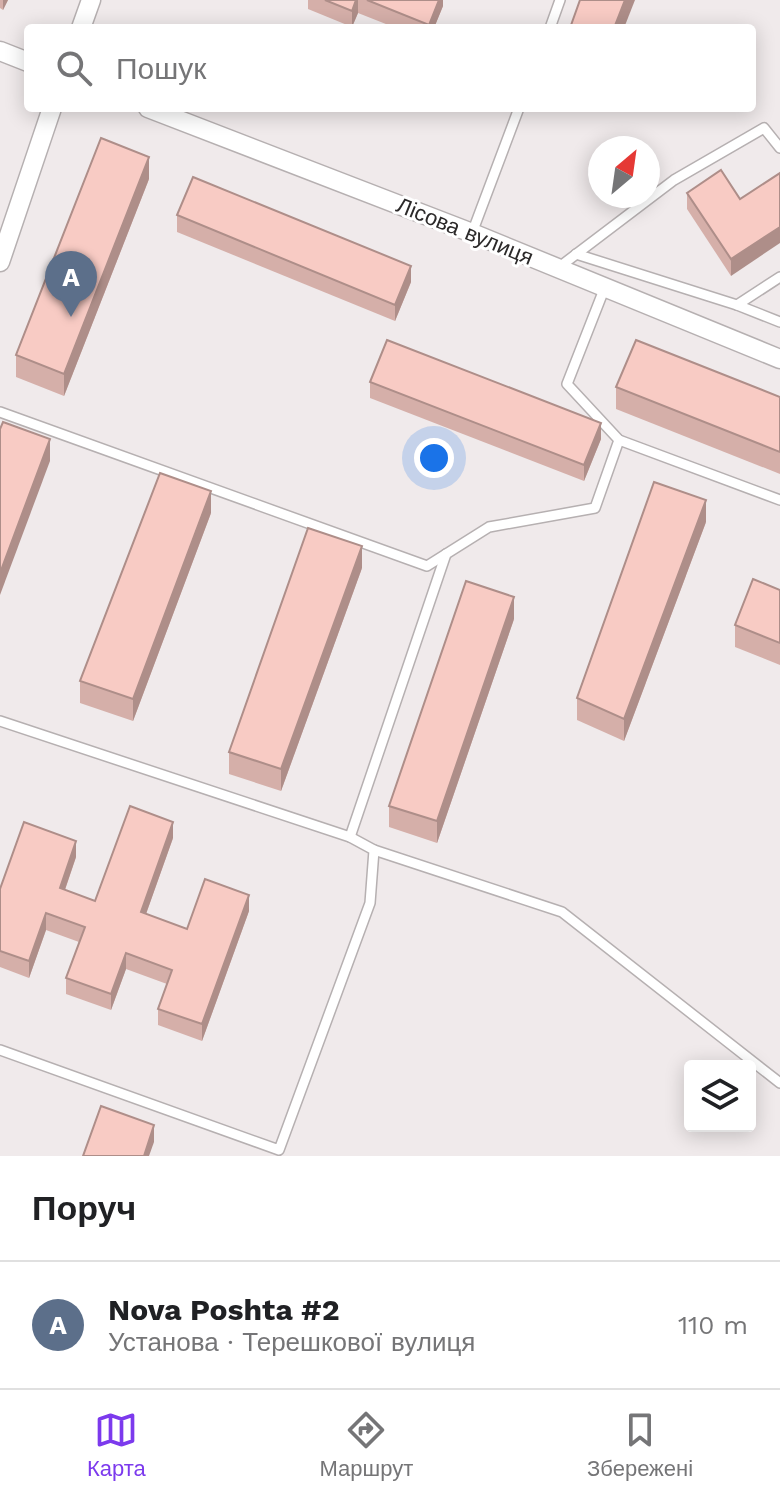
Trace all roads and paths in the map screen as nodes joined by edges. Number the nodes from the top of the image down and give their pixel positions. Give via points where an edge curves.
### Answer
1 (91, 0) edge
2 (560, 0) edge
3 (82, 24) edge
4 (551, 24) edge
5 (0, 51) edge
6 (24, 60) edge
7 (51, 112) edge
8 (158, 112) edge
9 (517, 112) edge
10 (780, 148) edge
11 (472, 233) junction
12 (576, 254) junction
13 (0, 262) edge
14 (558, 268) junction
15 (780, 277) edge
16 (605, 287) junction
17 (737, 305) junction
18 (780, 322) edge
19 (780, 359) edge
20 (0, 412) edge
21 (619, 440) junction
22 (780, 500) edge
23 (446, 554) junction
24 (0, 721) edge
25 (350, 837) junction
26 (374, 850) junction
27 (0, 1050) edge
28 (780, 1083) edge

1 - 3 street
2 - 4 lane
5 - 6 street
7 - 13 street
8 - 11 street, Лісова вулиця
9 - 11 lane
10 - 12 lane via 764,128 674,180
11 - 14 street, Лісова вулиця
12 - 14 lane
12 - 17 lane
14 - 16 street, Лісова вулиця
15 - 17 lane
16 - 19 street, Лісова вулиця
16 - 21 lane via 567,384
17 - 18 lane
20 - 23 lane via 427,566
21 - 22 lane
21 - 23 lane via 595,508 489,527
23 - 25 lane
24 - 25 lane
25 - 26 lane
26 - 27 lane via 370,903 279,1150
26 - 28 lane via 562,912

